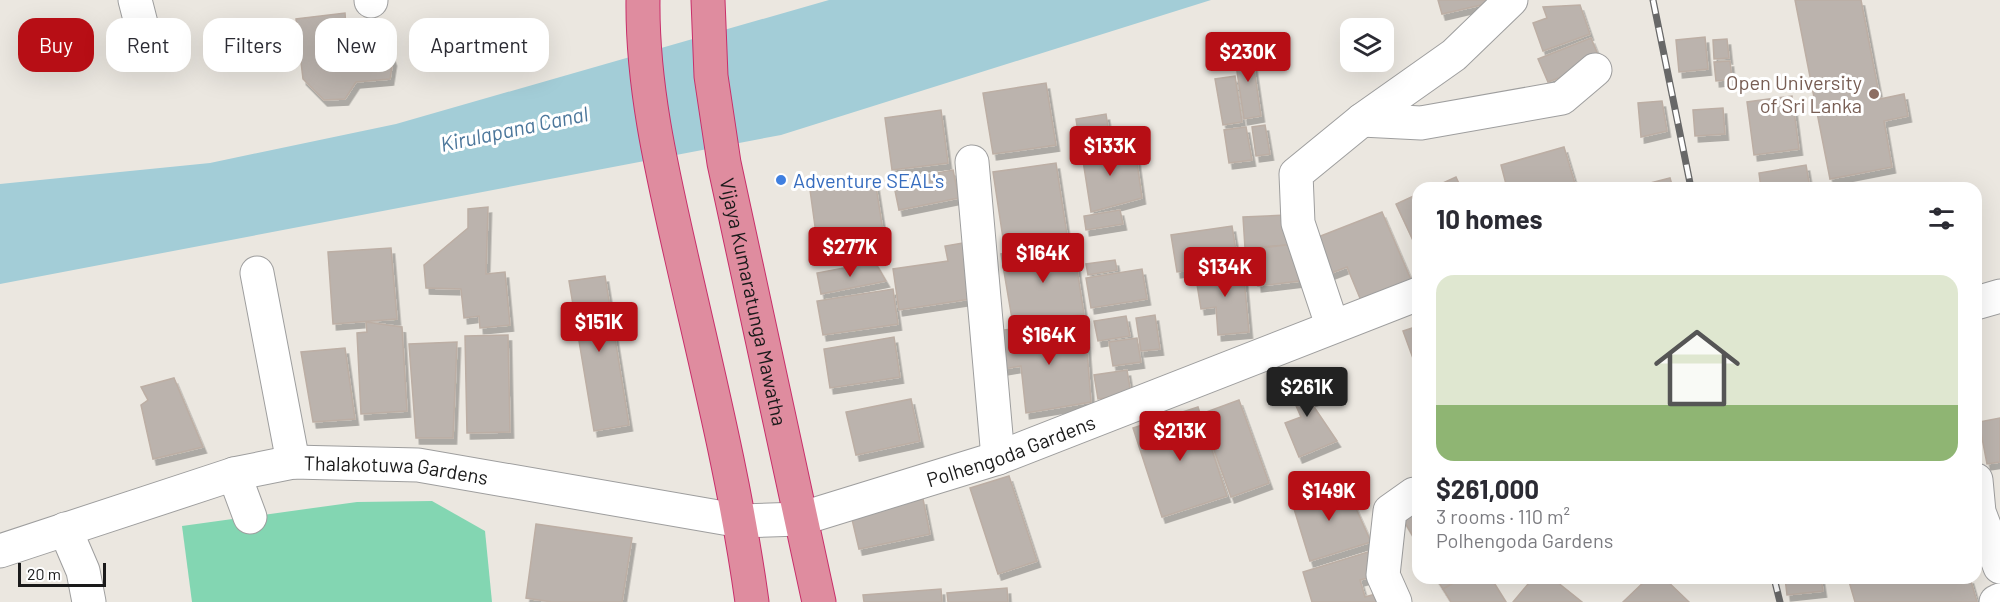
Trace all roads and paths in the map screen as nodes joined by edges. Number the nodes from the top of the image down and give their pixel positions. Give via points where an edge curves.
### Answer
1 (135, 0) edge
2 (708, 0) edge
3 (1511, 0) edge
4 (643, 4) edge
5 (140, 18) edge
6 (1595, 70) dead end
7 (1362, 120) junction
8 (972, 162) dead end
9 (257, 273) dead end
10 (1412, 296) edge
11 (2000, 296) edge
12 (1982, 301) edge
13 (1332, 325) junction
14 (998, 458) junction
15 (293, 462) junction
16 (234, 474) junction
17 (1412, 495) edge
18 (250, 517) dead end
19 (800, 519) junction
20 (1982, 520) edge
21 (741, 521) junction
22 (65, 529) junction
23 (0, 550) edge
24 (2000, 567) edge
25 (89, 602) edge
26 (752, 602) edge
27 (819, 602) edge
28 (1395, 602) edge

1 - 5 street
2 - 19 highway, Vijaya Kumaratunga Mawatha via 711,76 724,162
3 - 7 street via 1454,55
4 - 21 highway via 646,73 665,183
6 - 7 street via 1562,98 1422,123
7 - 13 street via 1296,174 1298,223
8 - 14 street
9 - 15 street
10 - 13 street, Polhengoda Gardens
11 - 12 street
13 - 14 street, Polhengoda Gardens
14 - 19 street, Polhengoda Gardens
15 - 16 street, Thalakotuwa Gardens
15 - 21 street, Thalakotuwa Gardens via 418,465
16 - 18 street
16 - 22 street, Thalakotuwa Gardens
17 - 28 street via 1390,511 1383,575
19 - 21 street, Thalakotuwa Gardens
19 - 27 highway, Vijaya Kumaratunga Mawatha
20 - 24 street
21 - 26 highway
22 - 23 street, Thalakotuwa Gardens
22 - 25 street via 83,571

